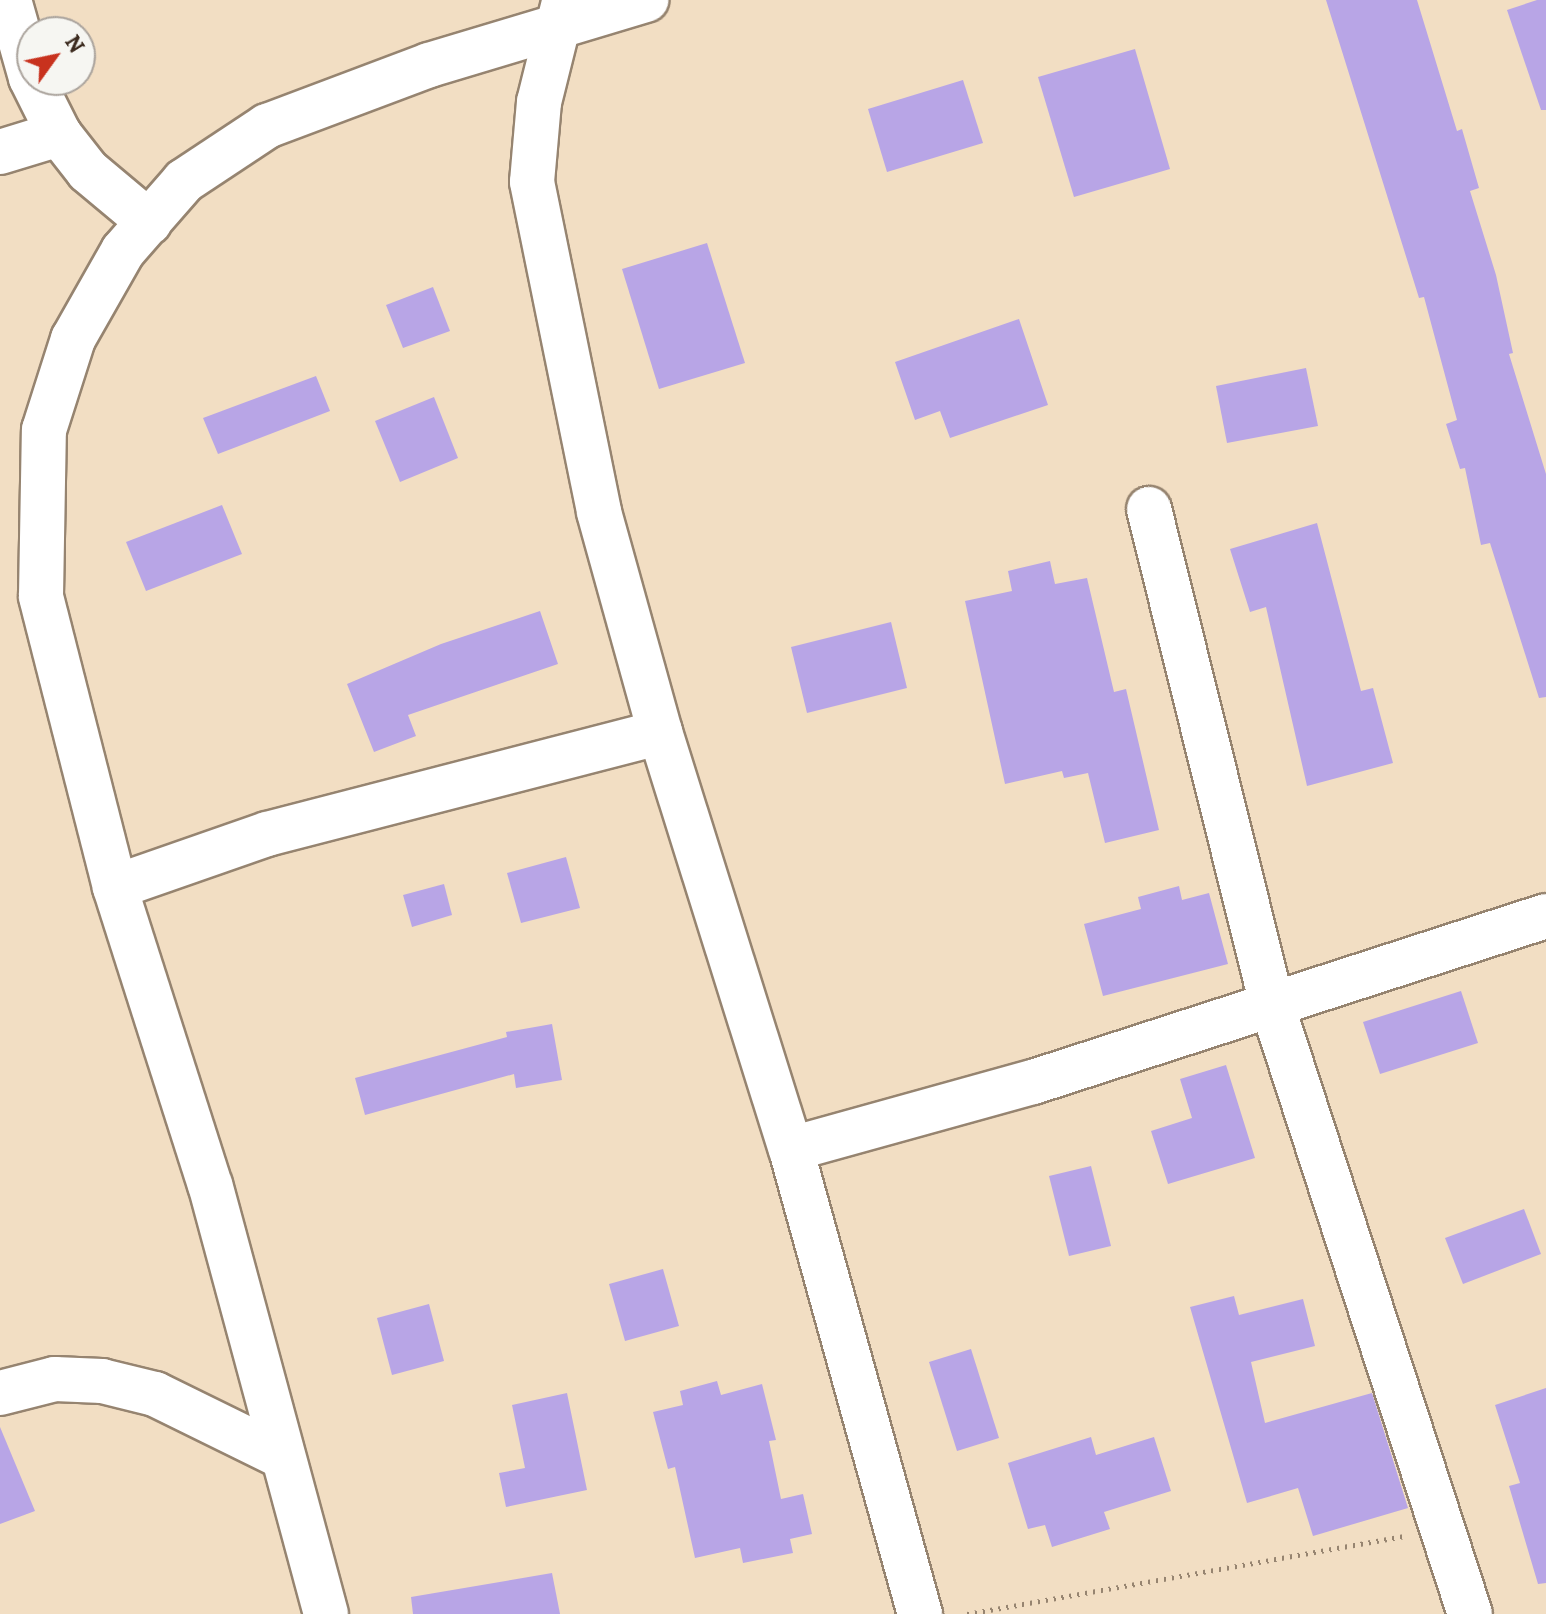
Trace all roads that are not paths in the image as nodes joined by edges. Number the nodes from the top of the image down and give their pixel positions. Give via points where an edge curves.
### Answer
1 (9, 0) edge
2 (646, 0) edge
3 (561, 14) edge
4 (59, 134) junction
5 (0, 152) edge
6 (149, 222) junction
7 (1149, 509) dead end
8 (660, 732) junction
9 (115, 887) junction
10 (1546, 916) edge
11 (1272, 1005) junction
12 (791, 1149) junction
13 (0, 1393) edge
14 (281, 1456) junction
15 (326, 1614) edge
16 (920, 1614) edge
17 (1470, 1614) edge

1 - 4 street via 31,78
2 - 3 street
3 - 6 street via 267,126 184,181
3 - 8 street via 539,102 532,182 599,512
4 - 5 street
4 - 6 street via 88,171
6 - 9 street via 123,251 73,339 44,430 41,596
7 - 11 street
8 - 9 street via 267,834
8 - 12 street
9 - 14 street via 210,1185
10 - 11 street
11 - 12 street via 1033,1082
11 - 17 street
12 - 16 street
13 - 14 street via 55,1379 102,1381 155,1394
14 - 15 street

